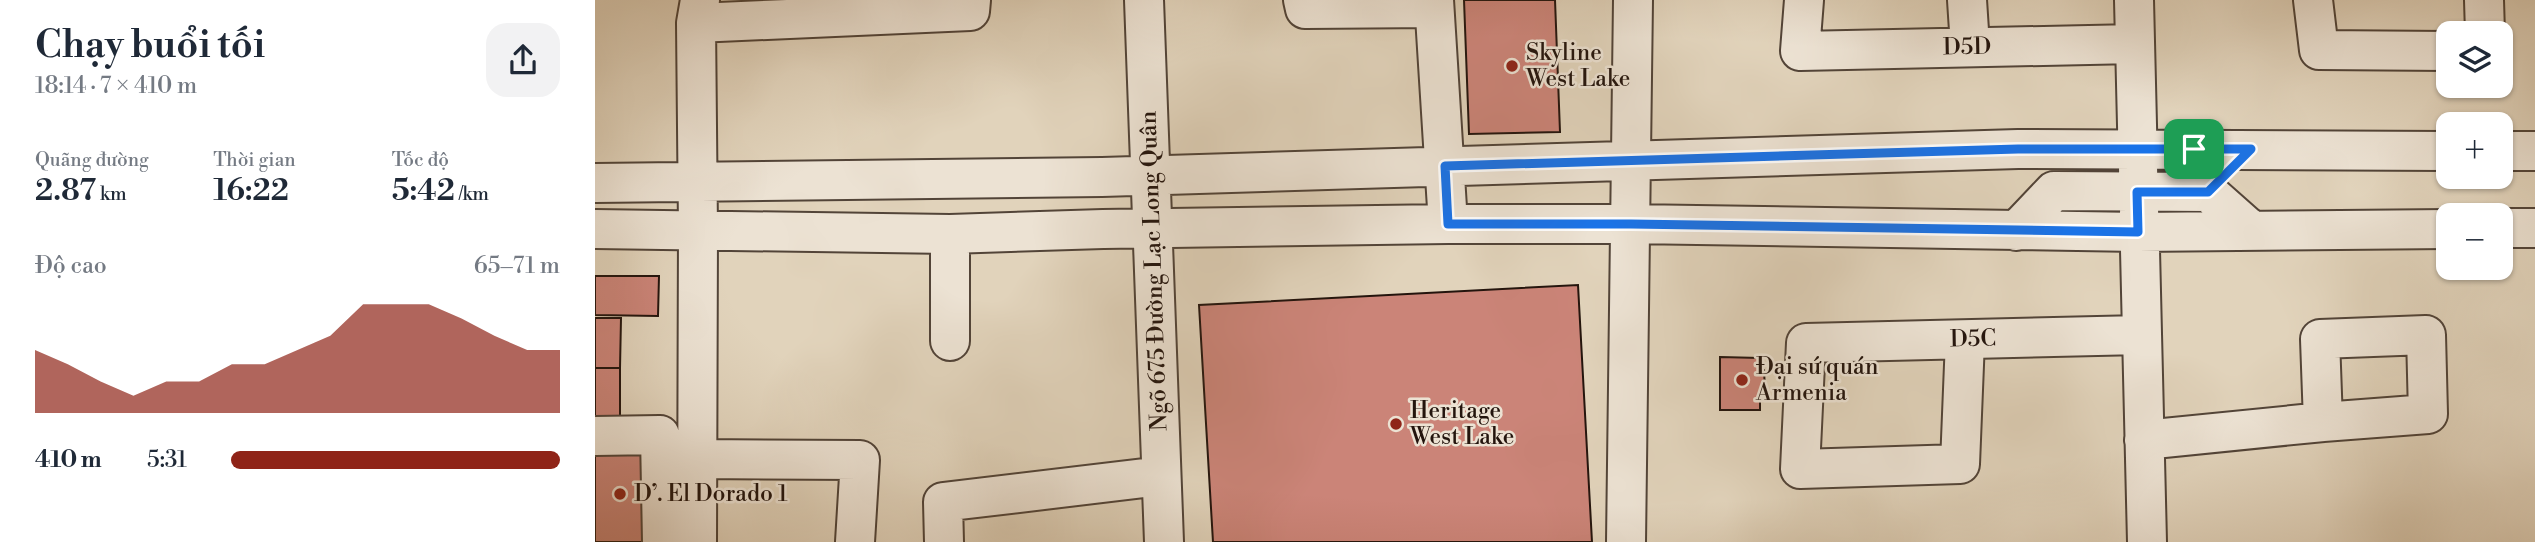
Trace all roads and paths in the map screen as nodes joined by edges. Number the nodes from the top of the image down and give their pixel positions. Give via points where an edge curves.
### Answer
1 (971, 0) edge
2 (1144, 0) edge
3 (1303, 0) edge
4 (1633, 0) edge
5 (1804, 0) edge
6 (1967, 0) edge
7 (2134, 0) edge
8 (2313, 0) edge
9 (2484, 0) edge
10 (1434, 4) edge
11 (698, 12) edge
12 (2485, 21) edge
13 (2135, 44) junction
14 (1970, 46) junction
15 (2436, 51) edge
16 (2018, 149) junction
17 (2137, 149) junction
18 (2251, 149) junction
19 (2436, 150) edge
20 (2513, 151) edge
21 (2535, 151) edge
22 (1631, 162) junction
23 (1445, 166) junction
24 (1150, 176) junction
25 (595, 183) edge
26 (698, 184) junction
27 (2055, 191) junction
28 (2137, 192) junction
29 (2208, 192) junction
30 (1448, 224) junction
31 (1631, 224) junction
32 (1151, 228) junction
33 (2513, 228) edge
34 (2535, 228) edge
35 (595, 229) edge
36 (2436, 229) edge
37 (698, 230) junction
38 (2016, 231) junction
39 (2252, 231) junction
40 (2138, 232) junction
41 (950, 234) junction
42 (2141, 335) junction
43 (1965, 340) junction
44 (950, 341) dead end
45 (2323, 422) dead end
46 (595, 436) edge
47 (2144, 440) junction
48 (698, 459) junction
49 (1161, 476) junction
50 (662, 542) edge
51 (697, 542) edge
52 (855, 542) edge
53 (944, 542) edge
54 (1164, 542) edge
55 (1626, 542) edge
56 (2147, 542) edge

1 - 11 street via 970,11
2 - 24 street, Ngõ 675 Đường Lạc Long Quân
3 - 10 street via 1305,9
4 - 22 street
5 - 14 street, D5D via 1800,51
6 - 14 street
7 - 13 street
8 - 15 street via 2319,50
9 - 12 street
10 - 23 street
11 - 26 street
13 - 14 street, D5D
13 - 17 street
16 - 17 street
16 - 22 street
16 - 27 street
17 - 18 street
17 - 28 street
18 - 19 street
18 - 29 street
20 - 21 street
22 - 23 street
22 - 31 street
23 - 24 street
23 - 30 street
24 - 26 street
24 - 32 street, Ngõ 675 Đường Lạc Long Quân
25 - 26 street
26 - 37 street
27 - 28 street
27 - 38 street
28 - 29 street
28 - 40 street
29 - 39 street
30 - 31 street
30 - 32 street
31 - 38 street
31 - 55 street
32 - 41 street
32 - 49 street, Ngõ 675 Đường Lạc Long Quân
33 - 34 street
35 - 37 street
36 - 39 street
37 - 41 street
37 - 48 street
38 - 40 street
39 - 40 street
40 - 42 street
41 - 44 street
42 - 43 street, D5C
42 - 47 street
43 - 43 street, D5C via 1807,344 1800,469 1961,464
45 - 47 street
46 - 50 street via 660,435
47 - 56 street
48 - 51 street
48 - 52 street via 860,460
49 - 53 street via 943,502
49 - 54 street, Ngõ 675 Đường Lạc Long Quân

